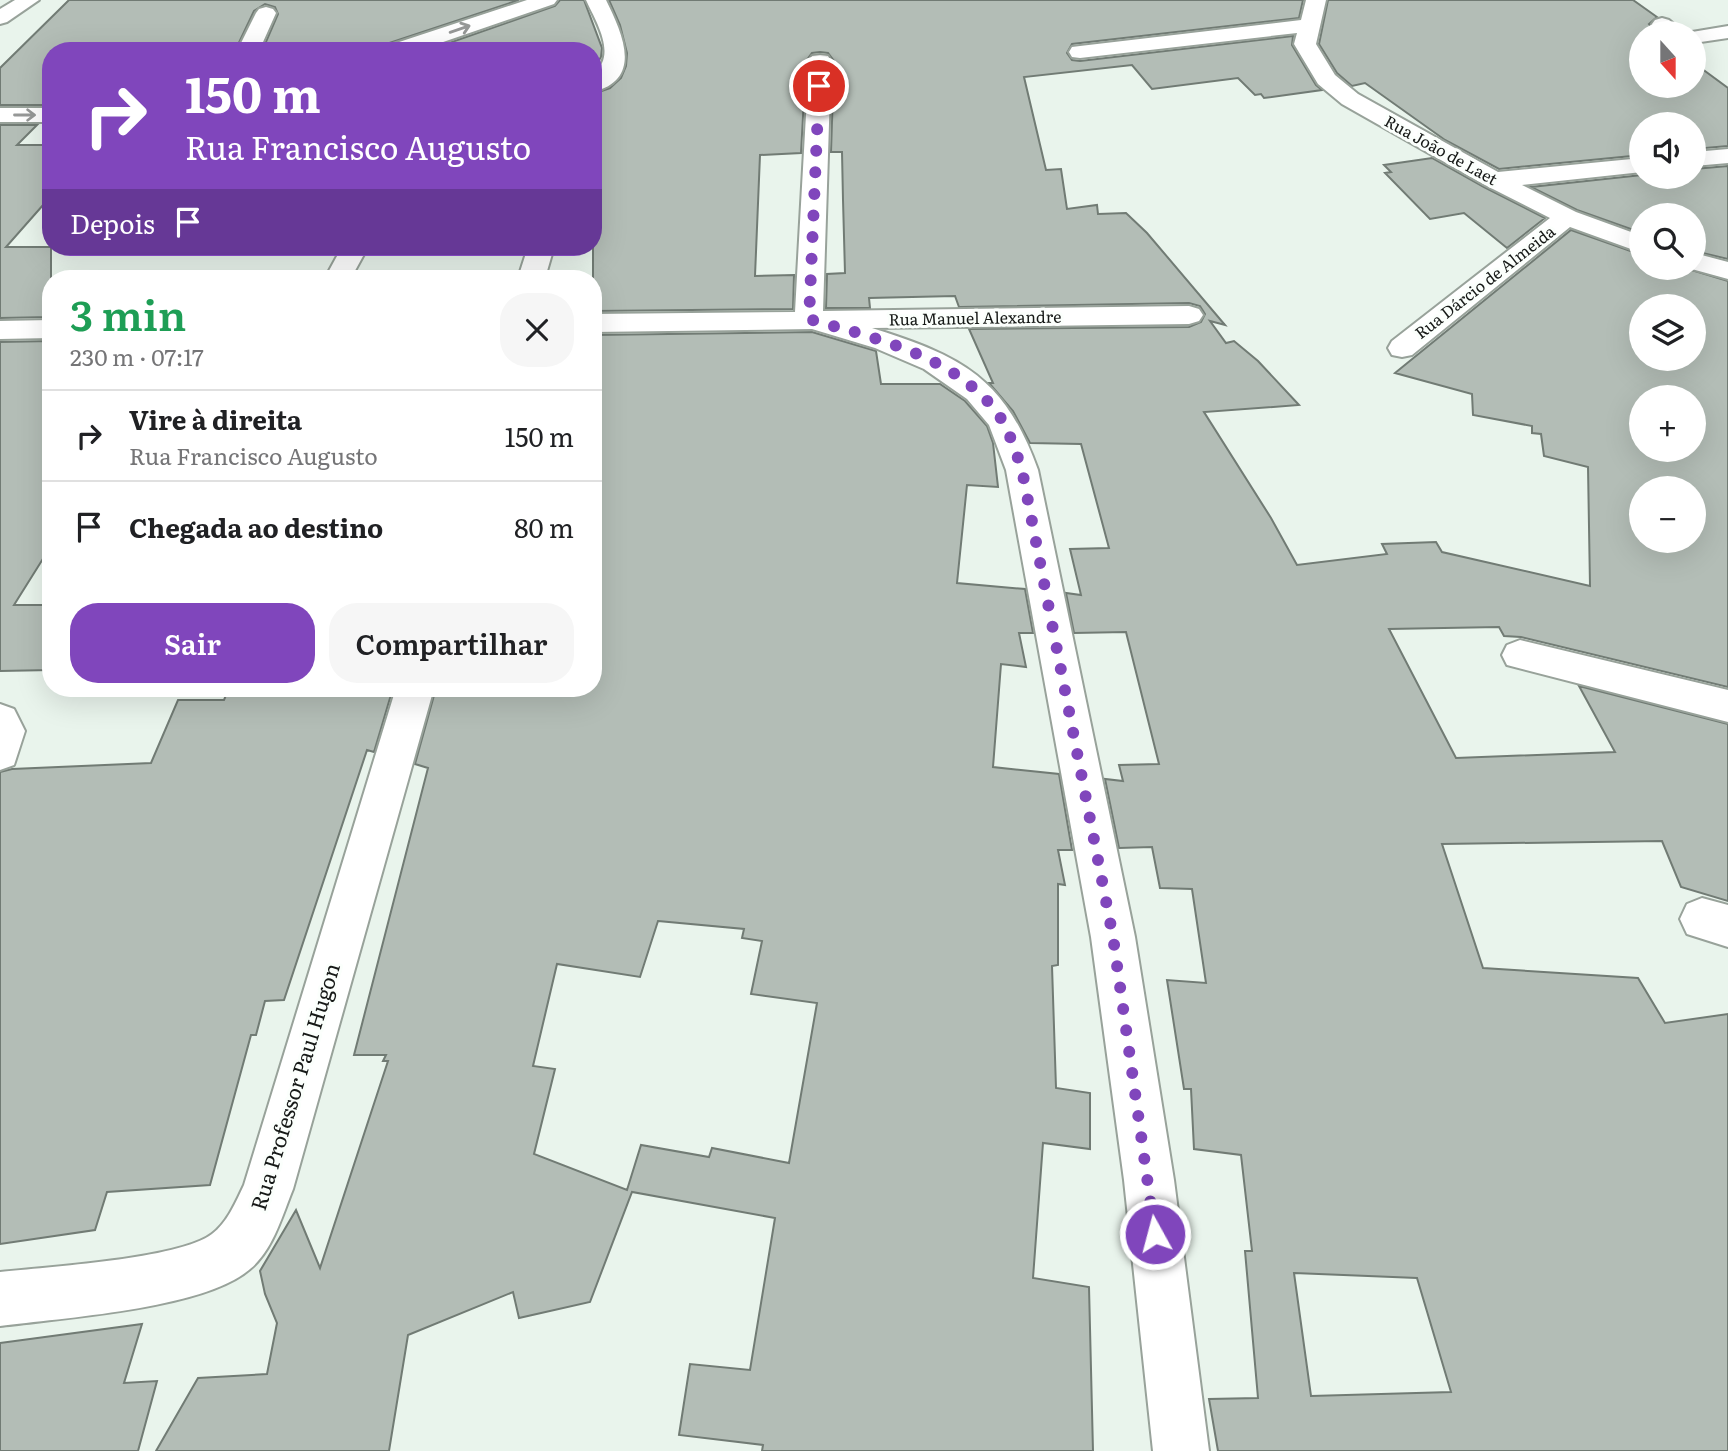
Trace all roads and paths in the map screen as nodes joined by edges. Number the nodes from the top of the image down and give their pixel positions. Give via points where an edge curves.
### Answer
1 (29, 0) edge
2 (547, 0) edge
3 (596, 0) edge
4 (1315, 0) edge
5 (266, 13) dead end
6 (0, 19) edge
7 (1309, 25) junction
8 (1728, 32) edge
9 (1706, 35) edge
10 (252, 42) edge
11 (422, 42) edge
12 (1080, 52) dead end
13 (820, 61) dead end
14 (602, 78) edge
15 (0, 115) edge
16 (42, 115) edge
17 (1728, 156) edge
18 (1706, 158) edge
19 (1629, 166) edge
20 (1494, 180) junction
21 (1567, 217) junction
22 (1629, 240) edge
23 (1706, 265) edge
24 (1728, 271) edge
25 (1189, 315) dead end
26 (809, 319) junction
27 (602, 323) edge
28 (42, 329) edge
29 (0, 330) edge
30 (1402, 348) dead end
31 (1520, 655) dead end
32 (412, 697) edge
33 (1728, 706) edge
34 (0, 1299) edge
35 (1181, 1451) edge

1 - 6 street
11 -> 2 street
3 - 14 street via 614,44 615,61
4 - 7 street, Rua João de Laet
5 - 10 street
7 - 12 street
7 - 20 street, Rua João de Laet via 1305,44 1310,56 1339,91
8 - 9 street
13 - 26 street
15 -> 16 street
17 - 18 street
19 - 20 street
20 - 21 street, Rua João de Laet
21 - 22 street, Rua João de Laet
21 - 30 street, Rua Dárcio de Almeida
23 - 24 street
25 - 26 street, Rua Manuel Alexandre
26 - 27 street, Rua Manuel Alexandre
26 - 35 street via 936,363 972,386 996,412 1022,470 1113,937 1149,1180
28 - 29 street
31 - 33 street
32 - 34 street, Rua Professor Paul Hugon via 268,1189 250,1230 229,1254 185,1273

